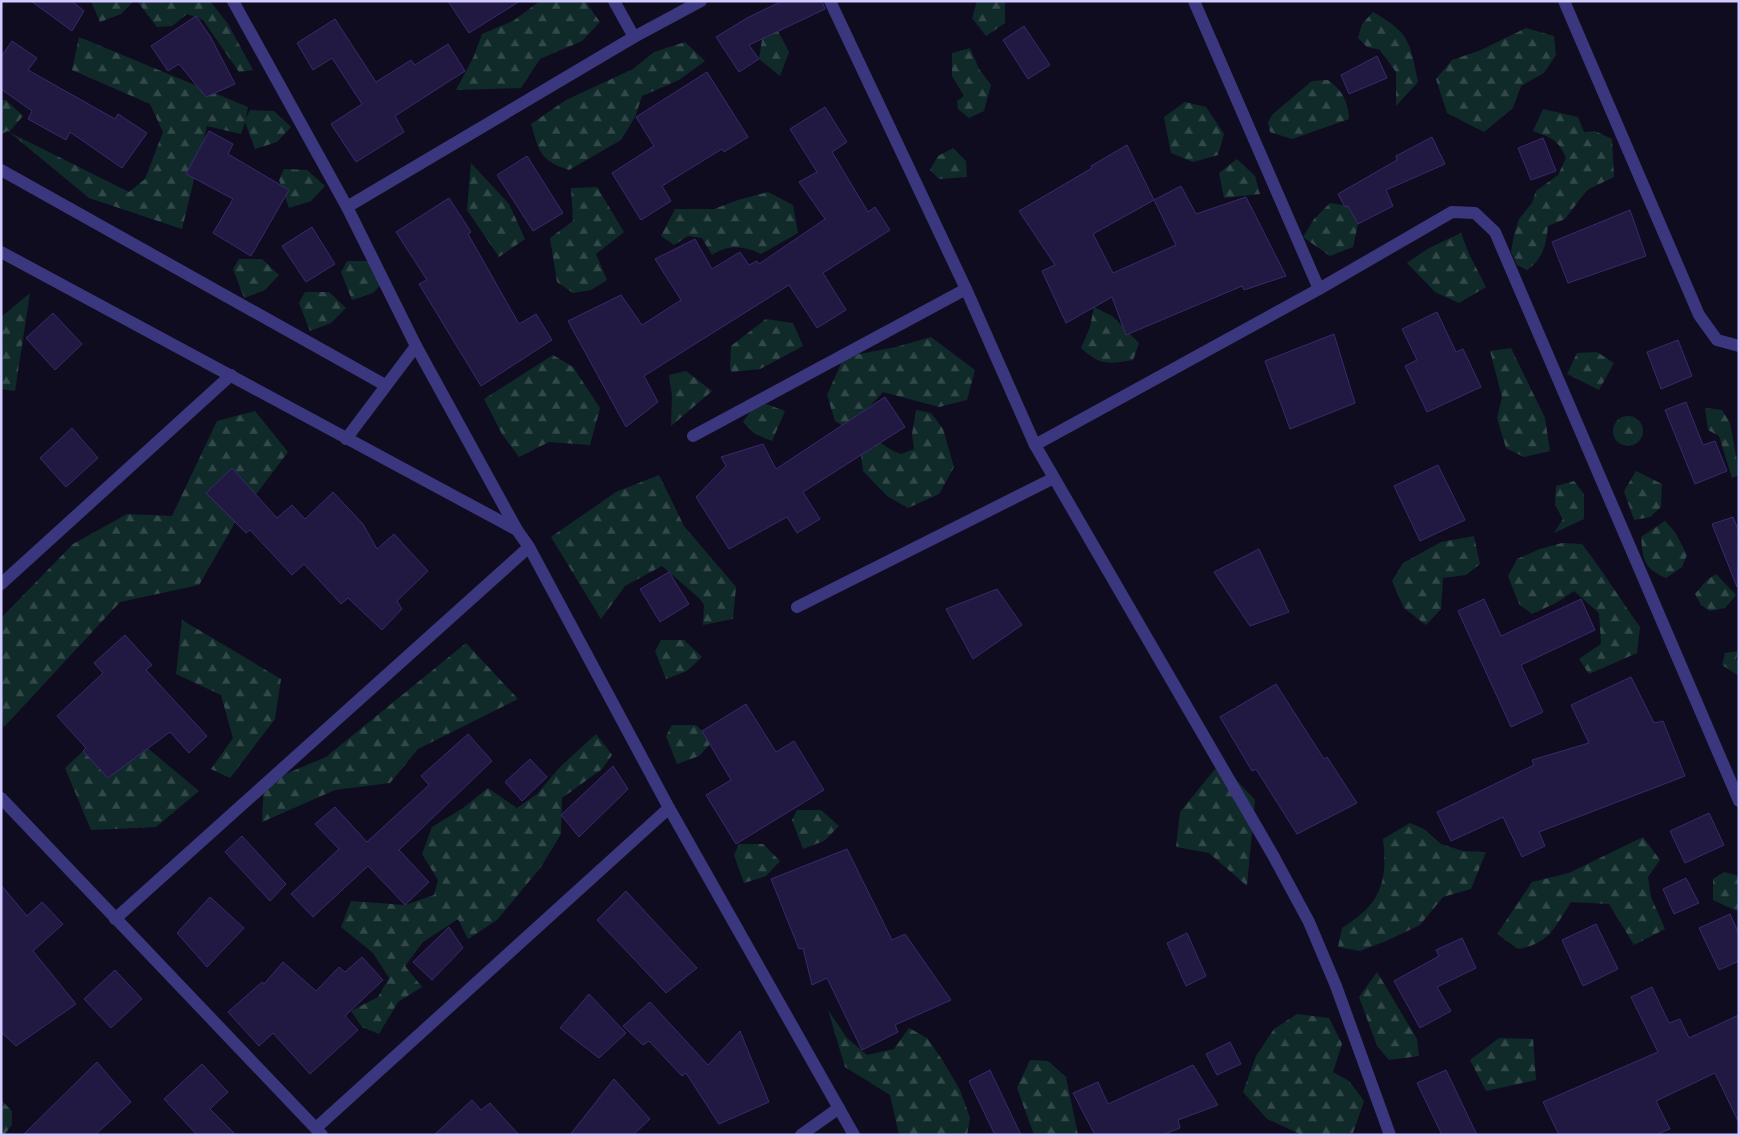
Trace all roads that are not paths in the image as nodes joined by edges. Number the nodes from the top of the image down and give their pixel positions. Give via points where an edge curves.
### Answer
1 (233, 1) edge
2 (614, 1) edge
3 (701, 1) edge
4 (830, 1) edge
5 (1194, 1) edge
6 (1564, 1) edge
7 (634, 37) junction
8 (1, 170) edge
9 (347, 207) junction
10 (1, 252) edge
11 (966, 289) junction
12 (1319, 289) junction
13 (416, 346) junction
14 (1739, 346) edge
15 (231, 375) junction
16 (385, 385) junction
17 (693, 436) dead end
18 (346, 439) junction
19 (1035, 445) junction
20 (1054, 478) junction
21 (517, 530) junction
22 (529, 547) junction
23 (1, 584) edge
24 (797, 607) dead end
25 (1, 798) edge
26 (1739, 801) edge
27 (669, 808) junction
28 (115, 919) junction
29 (839, 1108) junction
30 (319, 1131) edge
31 (801, 1135) edge
32 (854, 1135) edge
33 (1390, 1135) edge

1 - 9 street
2 - 7 street
3 - 7 street
4 - 11 street
5 - 12 street
6 - 14 street via 1699,314 1716,340
7 - 9 street
8 - 16 street
9 - 13 street
10 - 15 street
11 - 17 street
11 - 19 street
12 - 19 street
12 - 26 street via 1452,212 1475,213 1495,232
13 - 16 street
13 - 21 street
15 - 18 street
15 - 23 street
16 - 18 street
18 - 21 street
19 - 20 street
20 - 24 street
20 - 33 street via 1270,848 1309,922
21 - 22 street
22 - 27 street
22 - 28 street
25 - 28 street
27 - 29 street
27 - 30 street
28 - 30 street
29 - 31 street
29 - 32 street

